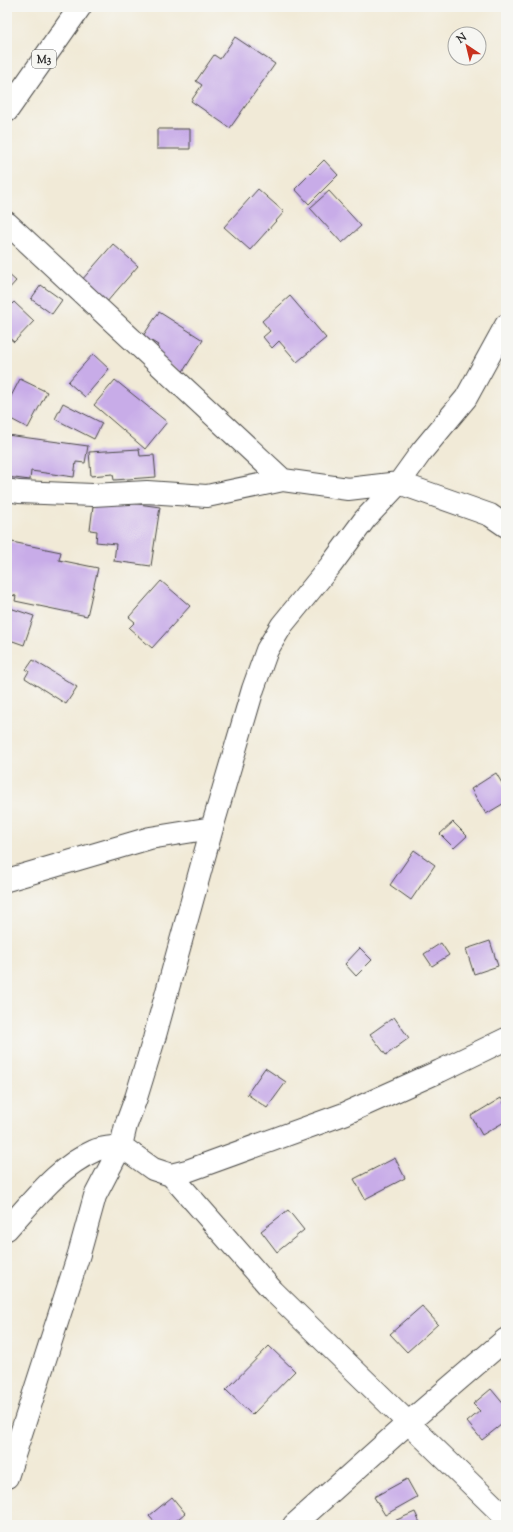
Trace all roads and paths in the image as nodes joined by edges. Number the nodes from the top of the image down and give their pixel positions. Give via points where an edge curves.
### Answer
1 (80, 7) edge
2 (7, 111) edge
3 (7, 223) edge
4 (506, 325) edge
5 (284, 480) junction
6 (398, 484) junction
7 (7, 490) edge
8 (506, 526) edge
9 (212, 828) junction
10 (7, 880) edge
11 (506, 1039) edge
12 (121, 1146) junction
13 (171, 1175) junction
14 (7, 1229) edge
15 (506, 1340) edge
16 (408, 1423) junction
17 (7, 1477) edge
18 (506, 1518) edge
19 (294, 1525) edge

1 - 2 street, M3
3 - 5 street
4 - 6 street via 466,398
5 - 6 street via 348,489
5 - 7 street via 206,496 147,492 86,494
6 - 8 street via 490,515
6 - 9 street via 365,519 282,625 267,650
9 - 10 street via 150,838
9 - 12 street via 154,1039
11 - 13 street via 344,1114
12 - 13 street via 153,1169
12 - 14 street via 95,1150 76,1161 50,1182
12 - 17 street via 95,1196 79,1254
13 - 16 street via 273,1291
15 - 16 street
16 - 18 street
16 - 19 street

